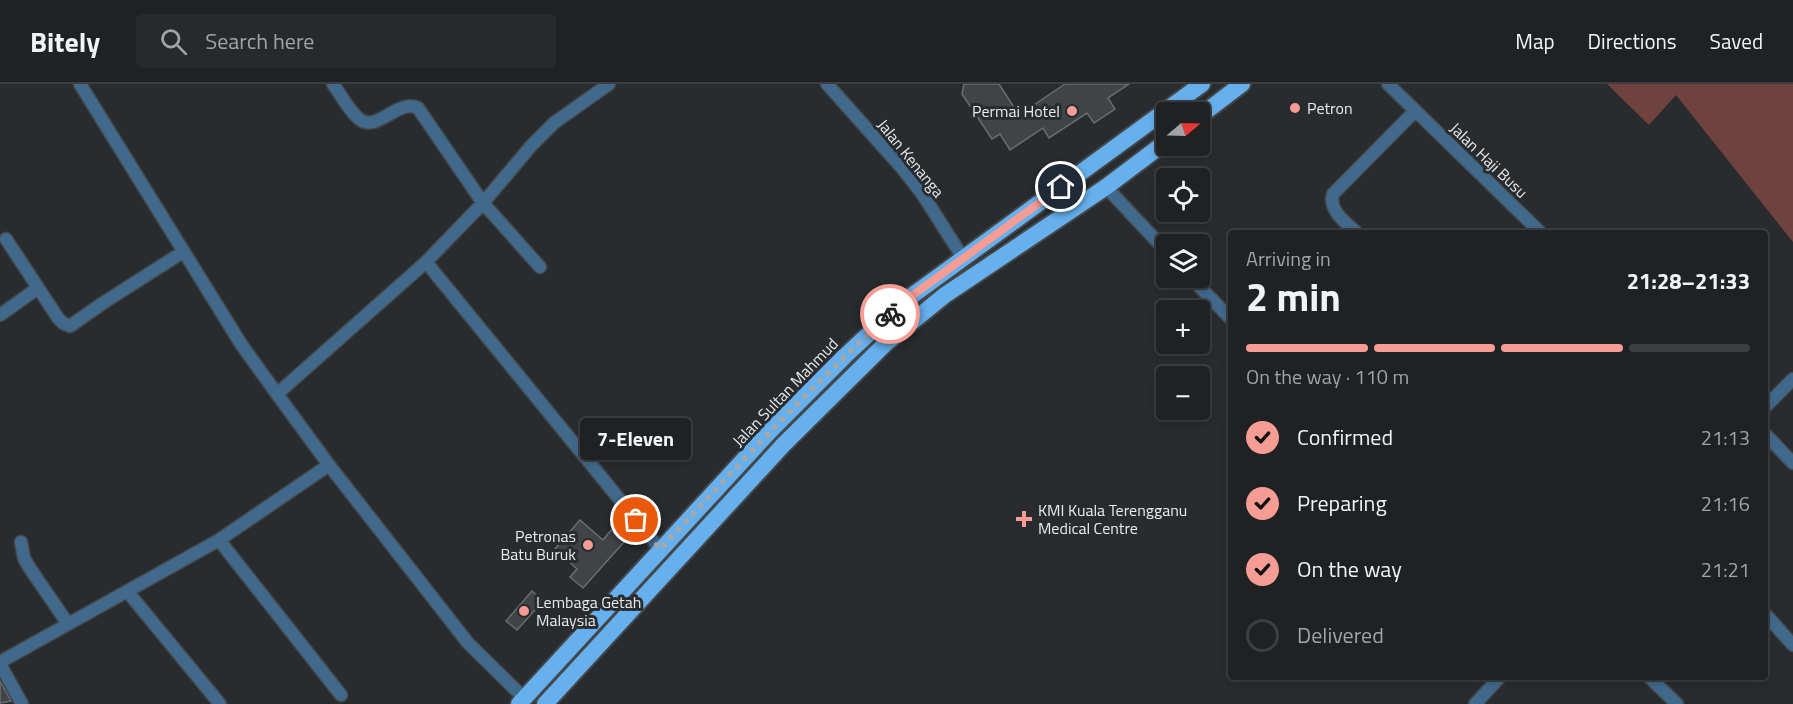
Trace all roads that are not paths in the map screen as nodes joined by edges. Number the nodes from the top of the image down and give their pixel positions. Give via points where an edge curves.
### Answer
1 (80, 84) edge
2 (333, 84) edge
3 (609, 84) edge
4 (1202, 84) edge
5 (1242, 84) edge
6 (1388, 84) edge
7 (829, 85) edge
8 (1210, 108) edge
9 (1415, 111) junction
10 (1156, 149) edge
11 (1106, 187) junction
12 (483, 203) junction
13 (1354, 230) edge
14 (1538, 230) edge
15 (6, 239) dead end
16 (1156, 240) edge
17 (183, 252) junction
18 (963, 258) junction
19 (426, 262) junction
20 (540, 267) dead end
21 (38, 288) junction
22 (1201, 288) edge
23 (0, 315) edge
24 (1228, 316) edge
25 (1793, 379) edge
26 (277, 394) junction
27 (1768, 404) edge
28 (1768, 437) edge
29 (1793, 463) edge
30 (329, 465) junction
31 (219, 540) junction
32 (21, 542) dead end
33 (660, 549) junction
34 (127, 591) junction
35 (1768, 617) edge
36 (68, 624) junction
37 (1793, 645) edge
38 (0, 663) edge
39 (1498, 680) edge
40 (1652, 680) edge
41 (342, 695) dead end
42 (522, 701) edge
43 (22, 704) edge
44 (220, 704) edge
45 (545, 704) edge
46 (1475, 704) edge
47 (1677, 704) edge

1 - 17 street
2 - 12 street via 365,123 405,106 418,108
3 - 12 street via 554,123
4 - 18 highway, Jalan Sultan Mahmud
5 - 8 highway
6 - 9 street, Jalan Haji Busu
7 - 18 street, Jalan Kenanga via 923,195
9 - 13 street via 1333,194 1331,200 1338,214
9 - 14 street, Jalan Haji Busu
10 - 11 highway
11 - 16 street
11 - 45 highway via 945,294 886,343 784,444
12 - 19 street
12 - 20 street
15 - 21 street
17 - 21 street via 70,326 58,318
17 - 26 street
18 - 33 highway, Jalan Sultan Mahmud via 902,303 844,356
19 - 26 street
19 - 33 street
21 - 23 street
22 - 24 street
25 - 27 street
26 - 30 street
28 - 29 street
30 - 31 street
30 - 42 street via 468,643
31 - 34 street
31 - 41 street
32 - 36 street via 29,567
33 - 42 highway, Jalan Sultan Mahmud
34 - 36 street
34 - 44 street
35 - 37 street
36 - 38 street
38 - 43 street
39 - 46 street
40 - 47 street

